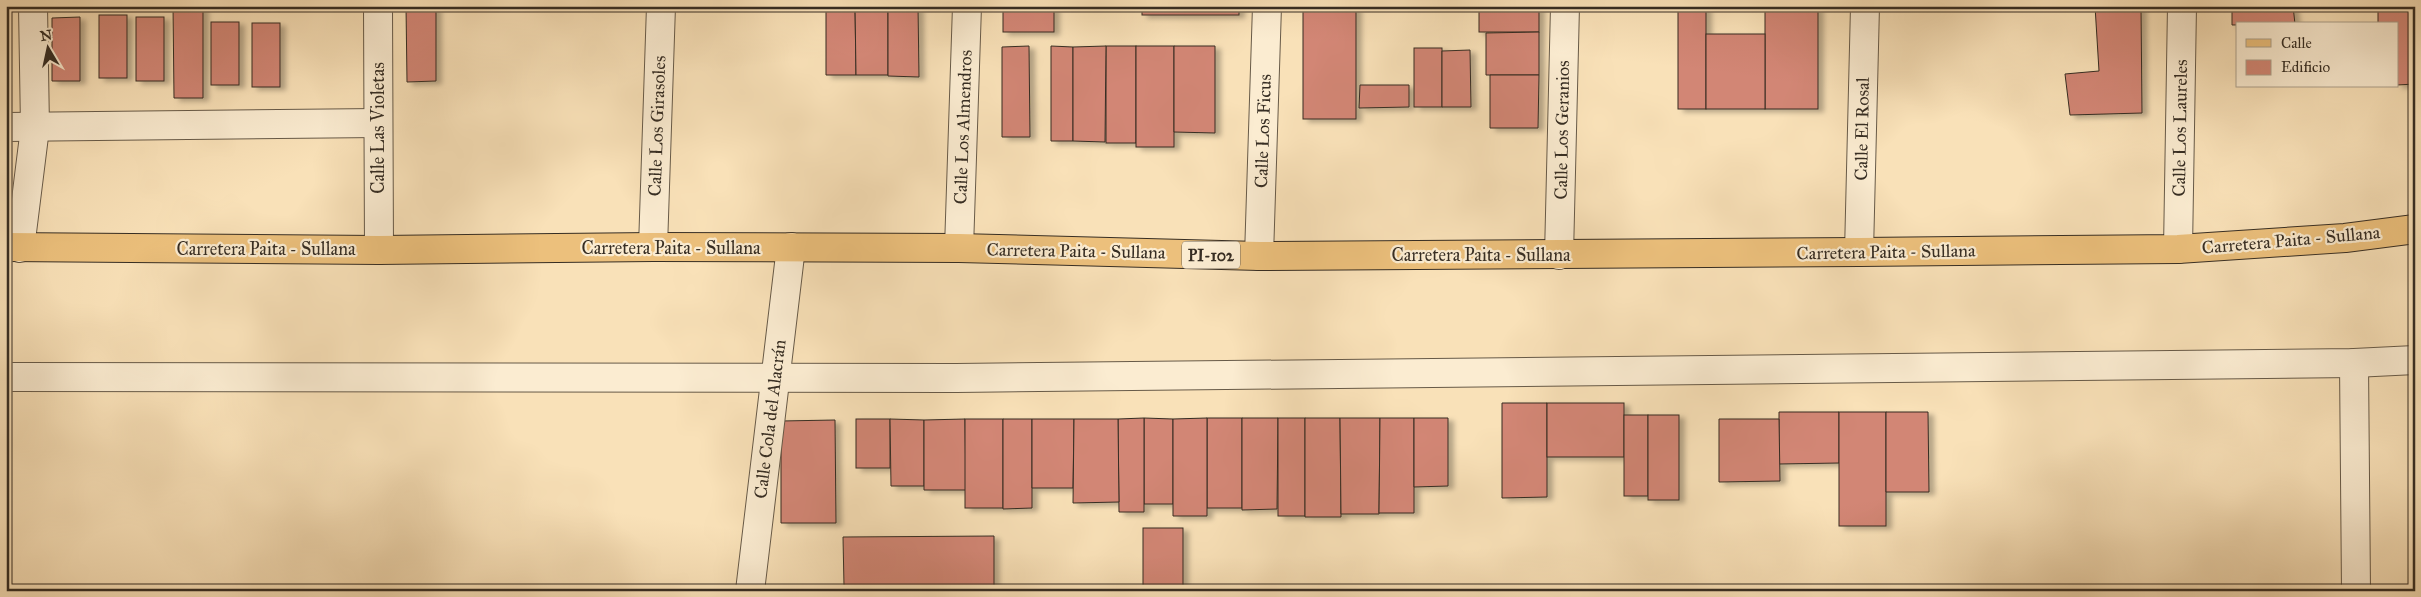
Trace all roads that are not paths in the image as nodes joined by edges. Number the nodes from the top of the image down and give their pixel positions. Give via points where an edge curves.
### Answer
1 (33, 6) edge
2 (378, 6) edge
3 (661, 6) edge
4 (967, 6) edge
5 (1267, 6) edge
6 (1564, 6) edge
7 (1865, 6) edge
8 (2182, 6) edge
9 (378, 124) junction
10 (6, 127) edge
11 (35, 128) junction
12 (2415, 229) edge
13 (653, 247) junction
14 (13, 248) edge
15 (791, 248) junction
16 (959, 248) junction
17 (2178, 249) junction
18 (378, 250) junction
19 (1859, 252) junction
20 (1559, 255) junction
21 (1259, 256) junction
22 (2415, 360) edge
23 (2354, 364) junction
24 (775, 376) junction
25 (6, 377) edge
26 (750, 591) edge
27 (2356, 591) edge

1 - 11 street
2 - 9 street, Calle Las Violetas
3 - 13 street, Calle Los Girasoles
4 - 16 street, Calle Los Almendros
5 - 21 street, Calle Los Ficus
6 - 20 street, Calle Los Geranios
7 - 19 street, Calle El Rosal
8 - 17 street, Calle Los Laureles
9 - 11 street
9 - 18 street, Calle Las Violetas
10 - 11 street
11 - 14 street
12 - 17 main road, Carretera Paita - Sullana / PI-102 via 2345,238
13 - 15 main road, Carretera Paita - Sullana / PI-102
13 - 18 main road, Carretera Paita - Sullana / PI-102
14 - 18 main road, Carretera Paita - Sullana / PI-102
15 - 16 main road, Carretera Paita - Sullana / PI-102
15 - 24 street, Calle Cola del Alacrán
16 - 21 main road, Carretera Paita - Sullana / PI-102
17 - 19 main road, Carretera Paita - Sullana / PI-102
19 - 20 main road, Carretera Paita - Sullana / PI-102
20 - 21 main road, Carretera Paita - Sullana / PI-102
22 - 23 street
23 - 24 street via 956,378
23 - 27 street
24 - 25 street
24 - 26 street, Calle Cola del Alacrán

